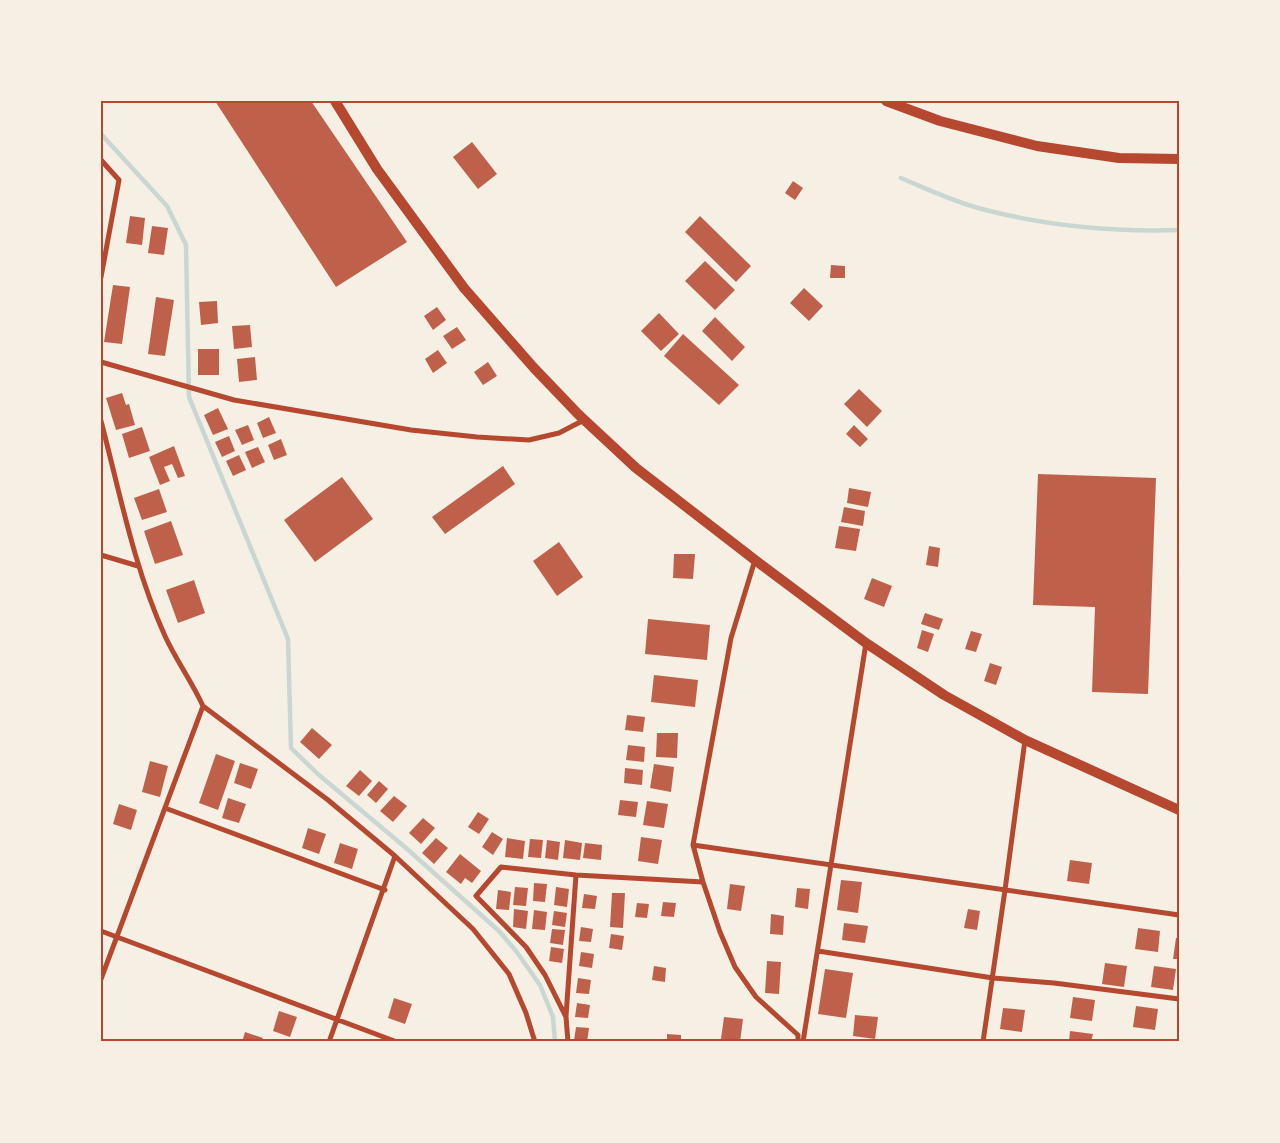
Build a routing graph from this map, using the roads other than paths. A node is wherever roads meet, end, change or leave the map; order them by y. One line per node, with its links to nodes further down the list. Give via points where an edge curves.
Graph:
1 (335, 101): 7 (main road, via 377,169 464,288)
2 (886, 101): 3 (main road, via 940,121 1037,146 1120,158)
3 (1179, 159)
4 (101, 160): 5 (street, via 119,180)
5 (101, 277)
6 (101, 362): 7 (street, via 234,400 410,430 529,440 559,433)
7 (584, 420): 10 (main road, via 636,468)
8 (101, 421): 11 (street)
9 (101, 555): 11 (street)
10 (754, 560): 12 (main road); 17 (street, via 731,638)
11 (138, 566): 13 (street, via 165,637)
12 (866, 643): 14 (main road, via 944,695); 19 (street)
13 (203, 706): 15 (street); 18 (street)
14 (1025, 740): 16 (main road); 23 (street)
15 (165, 808): 22 (street); 26 (street)
16 (1179, 810)
17 (693, 845): 19 (street); 21 (street)
18 (396, 856): 22 (street); 35 (street, via 473,929 509,974)
19 (831, 865): 23 (street); 27 (street)
20 (576, 875): 21 (street); 31 (street); 31 (street, via 501,867 476,896 526,947)
21 (702, 882): 37 (street, via 735,967 756,997 798,1035)
22 (385, 890): 32 (street)
23 (1006, 890): 24 (street); 29 (street)
24 (1179, 915)
25 (101, 931): 26 (street)
26 (117, 937): 28 (street); 32 (street)
27 (818, 951): 29 (street); 38 (street)
28 (101, 978)
29 (993, 978): 30 (street); 39 (street)
30 (1179, 1000)
31 (566, 1017): 36 (street)
32 (337, 1020): 33 (street); 34 (street)
33 (329, 1042)
34 (397, 1042)
35 (535, 1042)
36 (568, 1042)
37 (798, 1042)
38 (803, 1042)
39 (983, 1042)

